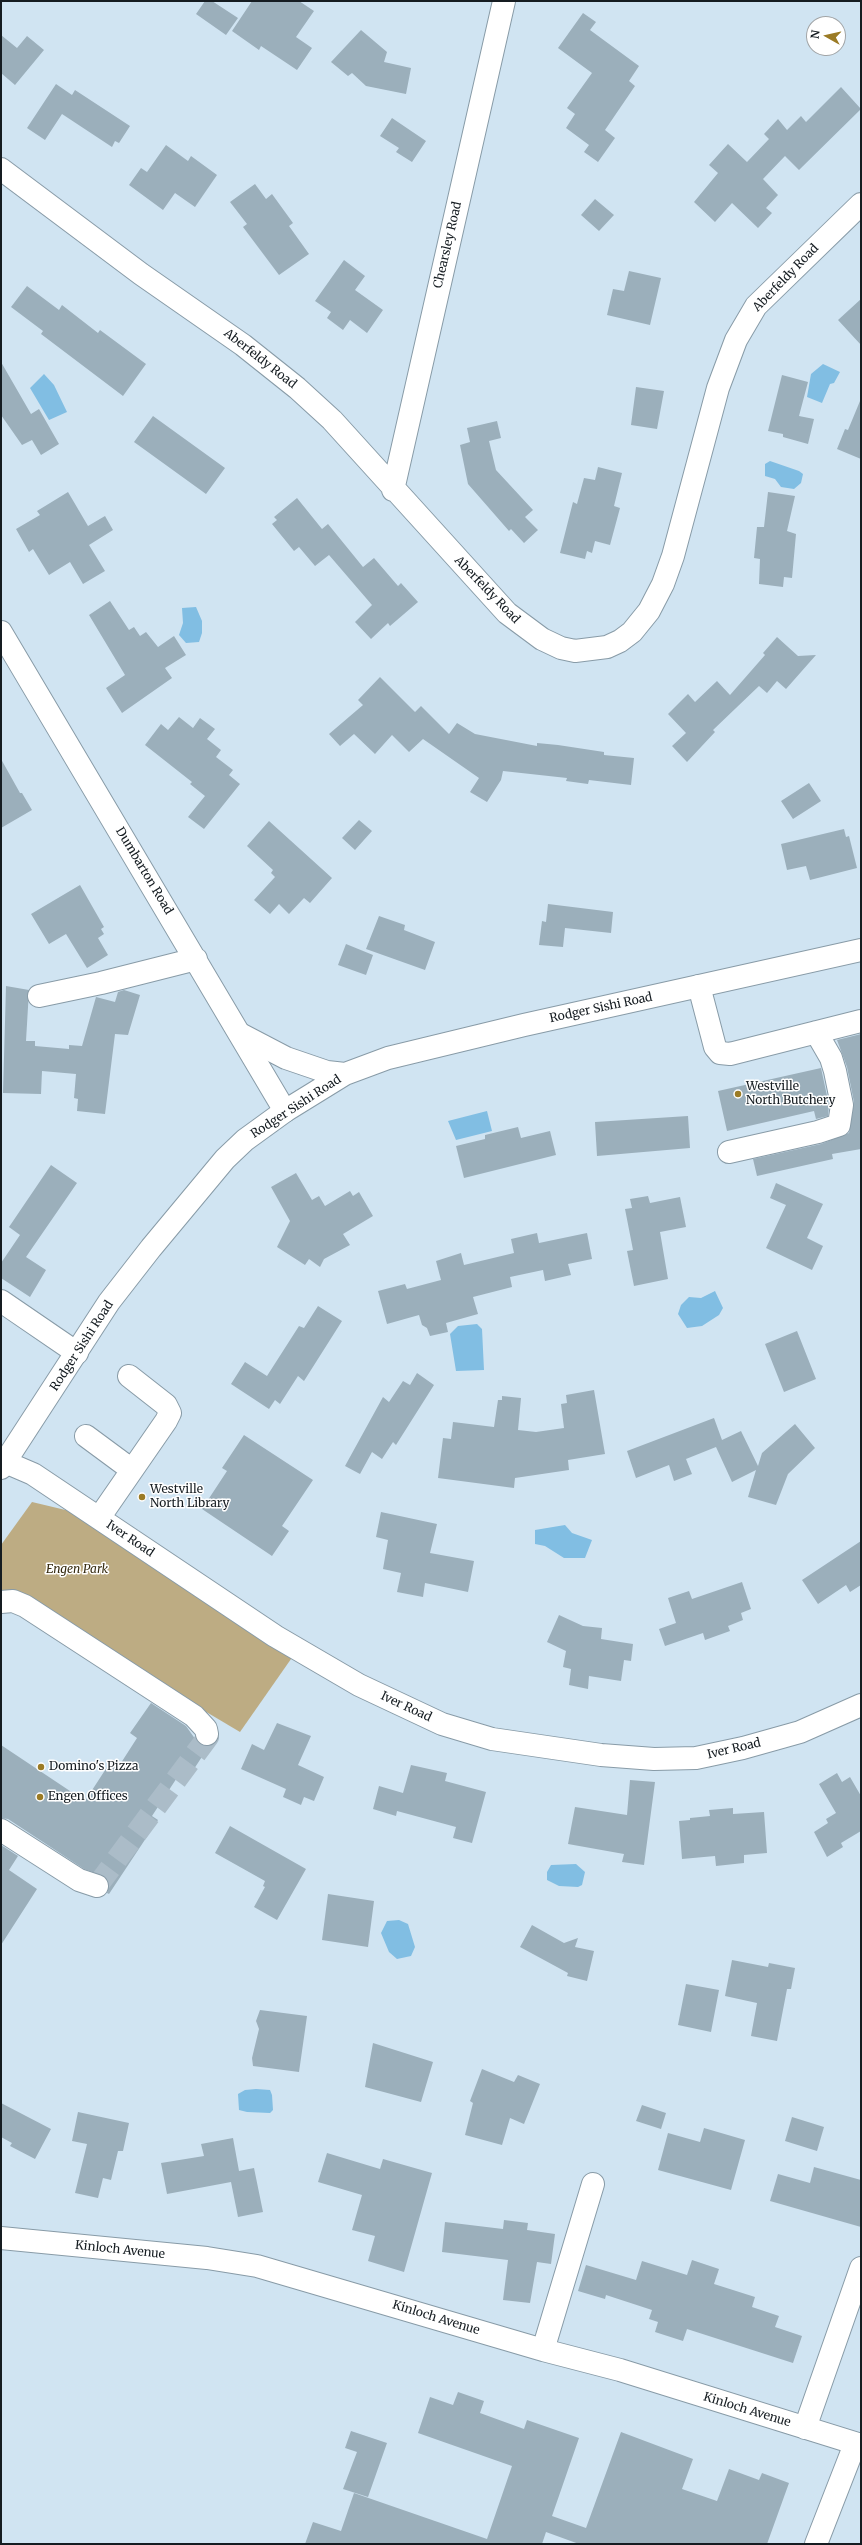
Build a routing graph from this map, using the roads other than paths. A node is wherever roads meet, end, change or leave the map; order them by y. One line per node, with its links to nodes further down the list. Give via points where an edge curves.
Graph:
1 (504, 1): 4 (street, Chearsley Road)
2 (1, 169): 4 (street, Aberfeldy Road, via 141,274 243,344 297,388 332,420)
3 (861, 204): 4 (street, Aberfeldy Road, via 756,306 736,340 718,388 673,556 663,584 650,611 632,632 620,641 607,647 575,651 560,648 525,628 507,613)
4 (393, 490)
5 (1, 632): 7 (street, Dumbarton Road)
6 (861, 950): 8 (street, Rodger Sishi Road)
7 (196, 959): 9 (street); 12 (street, Dumbarton Road)
8 (699, 986): 11 (street, via 715,1046 720,1054 730,1054); 13 (street, Rodger Sishi Road, via 388,1058)
9 (39, 996)
10 (861, 1021): 11 (street)
11 (816, 1032): 15 (street, via 835,1070 842,1105 839,1125)
12 (242, 1035): 13 (street, via 286,1058 328,1072); 14 (street, Dumbarton Road)
13 (345, 1074): 14 (street, Rodger Sishi Road)
14 (285, 1111): 17 (street, Rodger Sishi Road, via 245,1140 226,1159 109,1302)
15 (729, 1152)
16 (3, 1306): 17 (street)
17 (77, 1353): 20 (street, Rodger Sishi Road)
18 (129, 1376): 21 (street, via 166,1405 170,1413)
19 (86, 1436): 21 (street)
20 (2, 1464): 22 (street, Iver Road, via 33,1474)
21 (132, 1470): 22 (street)
22 (99, 1518): 24 (street, Iver Road, via 275,1636 359,1685 442,1724 492,1739 601,1755 654,1759 696,1758 800,1732)
23 (1, 1602): 25 (street, via 13,1601 39,1614 194,1716 206,1729)
24 (861, 1705)
25 (207, 1734)
26 (1, 1830): 27 (street, via 79,1880)
27 (97, 1886)
28 (593, 2184): 31 (street)
29 (1, 2238): 31 (street, Kinloch Avenue, via 207,2258 257,2266)
30 (861, 2268): 32 (street)
31 (543, 2350): 32 (street, Kinloch Avenue, via 620,2370)
32 (805, 2428): 33 (street, Kinloch Avenue)
33 (858, 2445): 34 (street)
34 (816, 2544)

